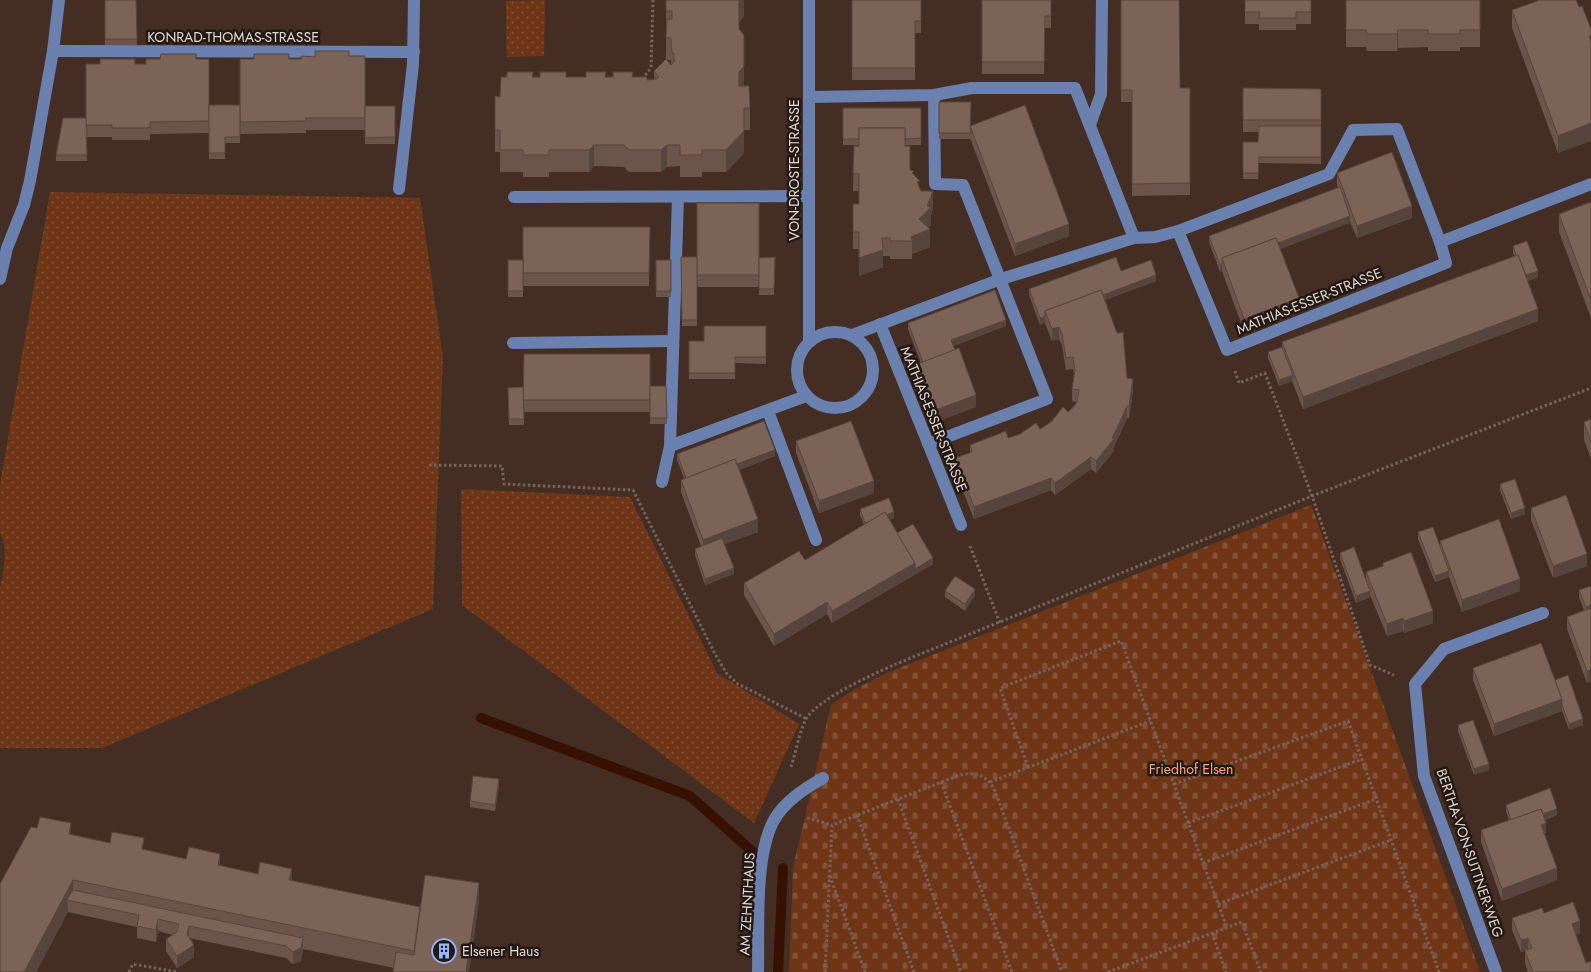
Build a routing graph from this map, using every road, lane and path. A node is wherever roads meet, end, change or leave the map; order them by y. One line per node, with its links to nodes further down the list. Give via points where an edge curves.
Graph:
1 (59, 0): 6 (street)
2 (414, 0): 7 (street)
3 (652, 0): 8 (path, via 651,68)
4 (810, 0): 10 (street, VON-DROSTE-STRASSE)
5 (1102, 0): 11 (street, via 1102,94)
6 (53, 51): 7 (street, KONRAD-THOMAS-STRASSE); 18 (street, via 28,188)
7 (414, 52): 13 (street)
8 (640, 82)
9 (934, 95): 10 (street); 11 (street, via 972,88 1075,88); 22 (street, via 935,184 963,186)
10 (809, 97): 14 (street, VON-DROSTE-STRASSE)
11 (1090, 125): 19 (street)
12 (1591, 184): 20 (street)
13 (399, 189)
14 (808, 196): 16 (street); 26 (street, VON-DROSTE-STRASSE)
15 (514, 197): 16 (street)
16 (678, 197): 25 (street)
17 (1178, 231): 19 (street, MATHIAS-ESSER-STRASSE); 20 (street, MATHIAS-ESSER-STRASSE, via 1329,174 1354,130 1397,129); 28 (street, MATHIAS-ESSER-STRASSE)
18 (6, 237): 21 (street, via 7,248)
19 (1134, 238): 22 (street, MATHIAS-ESSER-STRASSE)
20 (1440, 242): 28 (street, MATHIAS-ESSER-STRASSE, via 1446,262)
21 (0, 278)
22 (1001, 279): 23 (street, MATHIAS-ESSER-STRASSE); 32 (street, via 1047,399)
23 (880, 324): 24 (street, MATHIAS-ESSER-STRASSE); 32 (street, MATHIAS-ESSER-STRASSE)
24 (852, 335): 26 (street, MATHIAS-ESSER-STRASSE, via 838,331 822,333); 30 (street, via 864,344 874,372 870,387 861,399 847,407 832,409 818,405)
25 (673, 341): 27 (street); 33 (street)
26 (809, 341): 30 (street, via 800,353 796,367 798,383)
27 (513, 343)
28 (1227, 350): 36 (path, via 1239,383 1265,373)
29 (1591, 388): 36 (path)
30 (806, 396): 31 (street)
31 (768, 411): 33 (street); 38 (street)
32 (928, 444): 37 (street, MATHIAS-ESSER-STRASSE)
33 (670, 446): 35 (street)
34 (430, 465): 42 (path, via 502,466 504,484 633,490 727,674 738,684)
35 (662, 482)
36 (1312, 496): 40 (path); 41 (path, via 1370,665)
37 (961, 525): 40 (path)
38 (816, 540)
39 (1543, 613): 41 (street, via 1444,650)
40 (1000, 623): 42 (path, via 868,677 826,701)
41 (1415, 684): 74 (street, BERTHA-VON-SUTTNER-WEG, via 1424,776)
42 (807, 719): 52 (path)
43 (1150, 721): 45 (path); 45 (path, via 1121,641 1000,688); 49 (path)
44 (1362, 759): 49 (path, via 1348,721); 51 (path); 54 (path)
45 (1028, 767): 48 (path)
46 (823, 778): 52 (street, AM ZEHNTHAUS, via 793,797)
47 (941, 782): 48 (path, via 970,773); 50 (path); 68 (path)
48 (990, 782): 69 (path)
49 (1174, 784): 54 (path)
50 (898, 799): 53 (path); 67 (path)
51 (1376, 799): 55 (path); 56 (path)
52 (780, 811): 63 (street, AM ZEHNTHAUS, via 767,837 761,868)
53 (857, 815): 57 (path, via 832,825); 66 (path)
54 (1188, 823): 56 (path)
55 (1391, 840): 58 (path); 73 (path)
56 (1203, 863): 58 (path)
57 (830, 875): 64 (path); 65 (path)
58 (1218, 904): 59 (path)
59 (1227, 928): 60 (path); 72 (path, via 1242,922)
60 (1212, 933): 70 (path); 71 (path)
61 (128, 972): 62 (path, via 133,964)
62 (176, 972)
63 (758, 972)
64 (826, 972)
65 (865, 972)
66 (914, 972)
67 (962, 972)
68 (1012, 972)
69 (1062, 972)
70 (1108, 972)
71 (1226, 972)
72 (1261, 972)
73 (1439, 972)
74 (1496, 972)

